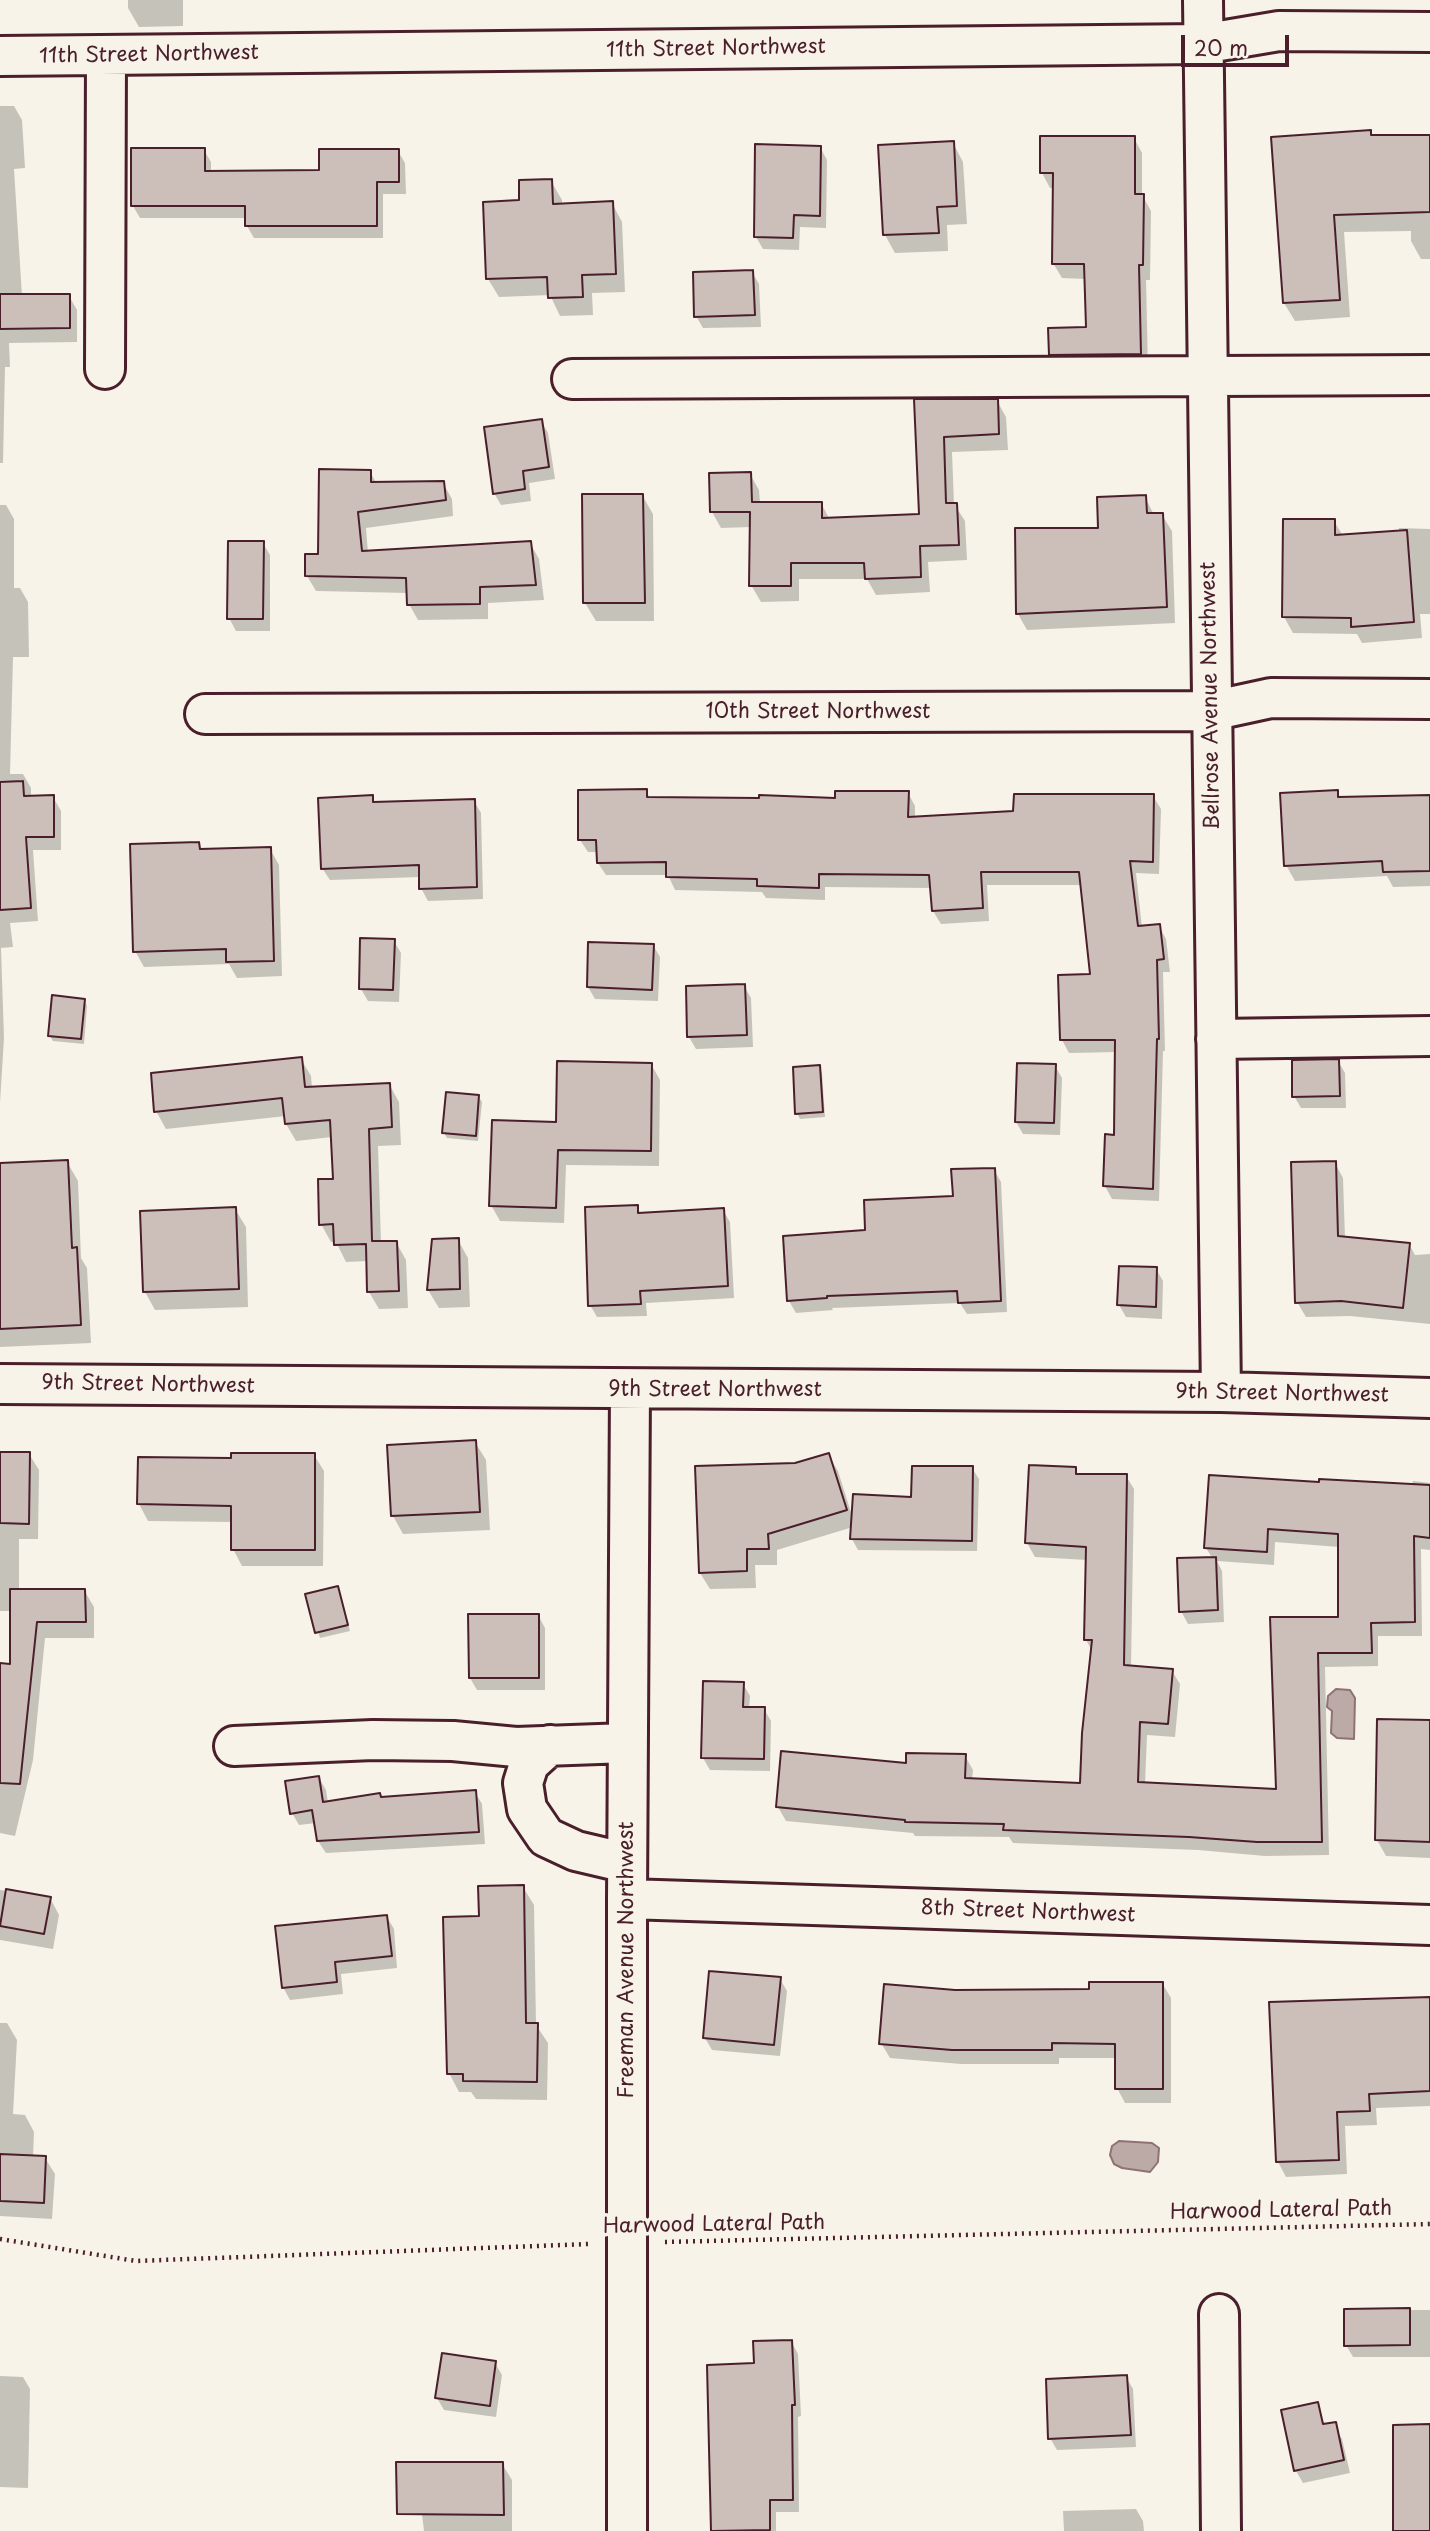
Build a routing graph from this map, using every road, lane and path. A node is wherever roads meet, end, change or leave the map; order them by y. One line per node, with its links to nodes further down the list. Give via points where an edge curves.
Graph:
1 (1203, 0): 3 (street, Bellrose Avenue Northwest)
2 (1430, 32): 3 (street, 11th Street Northwest, via 1279,31)
3 (1202, 44): 4 (street, 11th Street Northwest); 7 (street, Bellrose Avenue Northwest)
4 (106, 55): 5 (street, 11th Street Northwest); 6 (street)
5 (0, 56)
6 (105, 369)
7 (1207, 375): 8 (street); 9 (street); 11 (street, Bellrose Avenue Northwest)
8 (1430, 375)
9 (572, 379)
10 (1430, 699): 11 (street, 10th Street Northwest, via 1271,698)
11 (1211, 711): 12 (street, 10th Street Northwest); 14 (street, Bellrose Avenue Northwest)
12 (205, 715)
13 (1430, 1036): 14 (street)
14 (1216, 1039): 17 (street, Bellrose Avenue Northwest)
15 (0, 1384): 16 (street, 9th Street Northwest)
16 (630, 1389): 17 (street, 9th Street Northwest); 19 (street, Freeman Avenue Northwest)
17 (1221, 1392): 18 (street, 9th Street Northwest)
18 (1430, 1398)
19 (627, 1743): 20 (street); 22 (street, Freeman Avenue Northwest)
20 (551, 1745): 21 (street, via 373,1740); 22 (street, 8th Street Northwest, via 529,1764 523,1783 527,1809 546,1837)
21 (234, 1746)
22 (627, 1881): 23 (street, 8th Street Northwest); 26 (street, Freeman Avenue Northwest)
23 (1430, 1925)
24 (1430, 2224): 26 (path, Harwood Lateral Path)
25 (0, 2239): 26 (path, Harwood Lateral Path, via 136,2261)
26 (627, 2243): 28 (street, Freeman Avenue Northwest)
27 (1219, 2314): 29 (street)
28 (627, 2531)
29 (1222, 2531)

